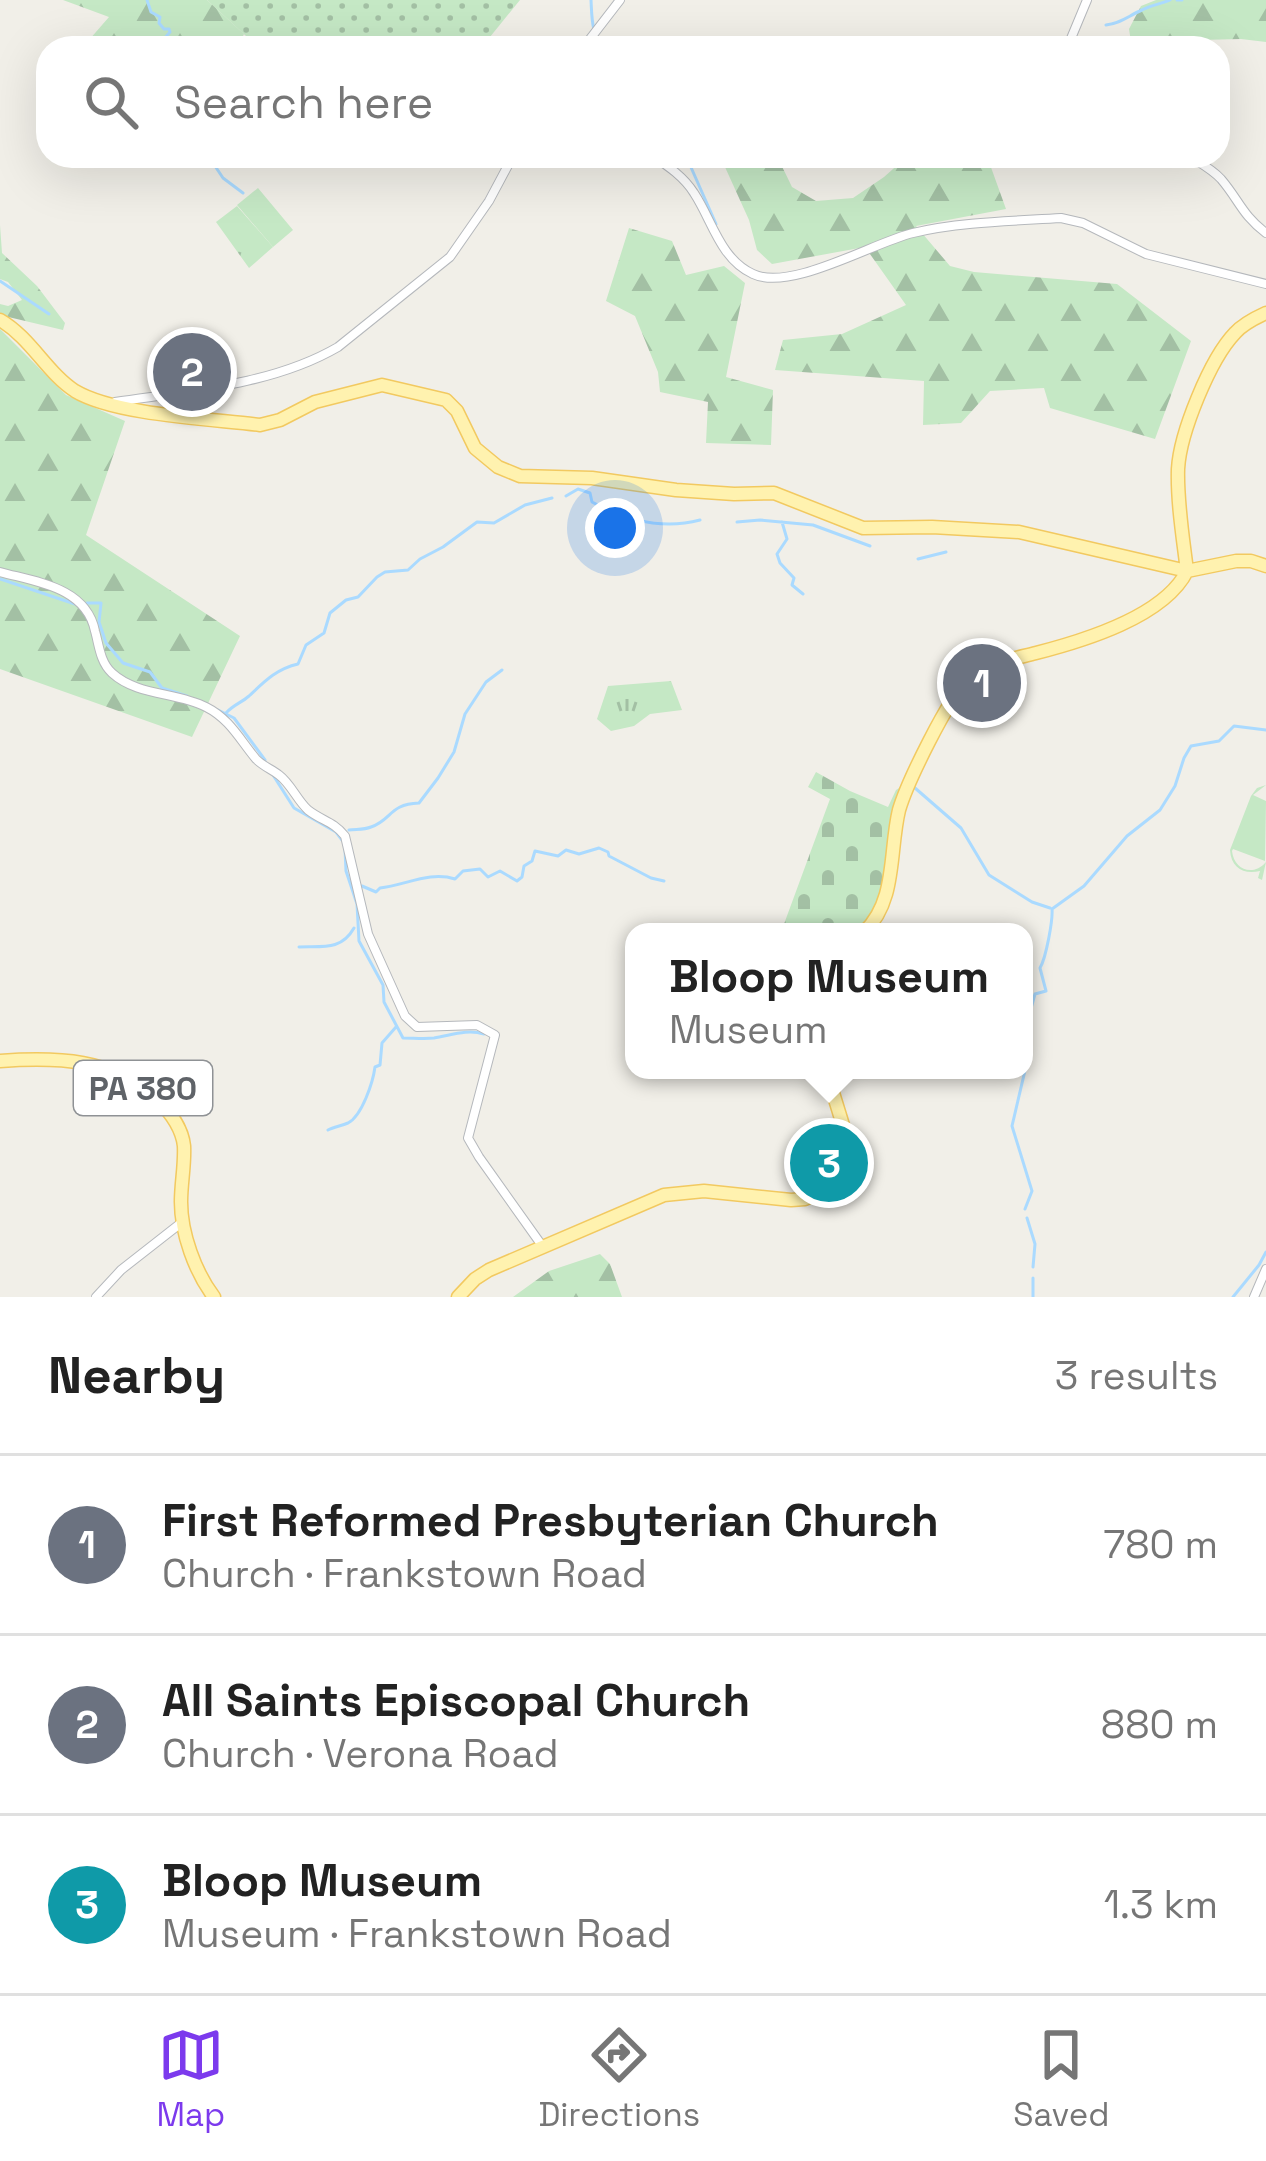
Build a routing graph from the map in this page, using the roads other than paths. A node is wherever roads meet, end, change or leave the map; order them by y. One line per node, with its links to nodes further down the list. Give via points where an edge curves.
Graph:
1 (620, 0): 3 (street)
2 (1087, 0): 4 (street)
3 (592, 36)
4 (1071, 36)
5 (507, 168): 12 (street, via 449,257 325,354 257,377)
6 (668, 168): 9 (street, via 686,182 718,242 766,278 851,258 914,232 1065,218 1146,254)
7 (1207, 168): 8 (street)
8 (1266, 233)
9 (1266, 284)
10 (1266, 313): 14 (main road, via 1232,336 1183,438 1178,472)
11 (0, 320): 12 (main road, via 70,387)
12 (107, 404): 14 (main road, via 260,425 382,385 446,400 476,448 520,476 774,493 863,528 1019,532)
13 (1265, 564): 14 (main road)
14 (1187, 571): 16 (main road, via 1152,608 989,667 962,686 905,791 885,900)
15 (0, 572): 20 (street, via 80,600 110,672 208,707 345,836 368,934 405,1016 417,1027 477,1025 495,1035 468,1138)
16 (872, 923)
17 (0, 1061): 19 (main road, PA 380, via 91,1063 155,1097 182,1136)
18 (828, 1079): 20 (main road, via 847,1148 839,1175 821,1192 791,1200 671,1194)
19 (182, 1222): 22 (street); 23 (main road, PA 380)
20 (543, 1246): 24 (main road, via 481,1274)
21 (1266, 1269): 25 (street)
22 (96, 1297)
23 (214, 1297)
24 (458, 1297)
25 (1254, 1297)

